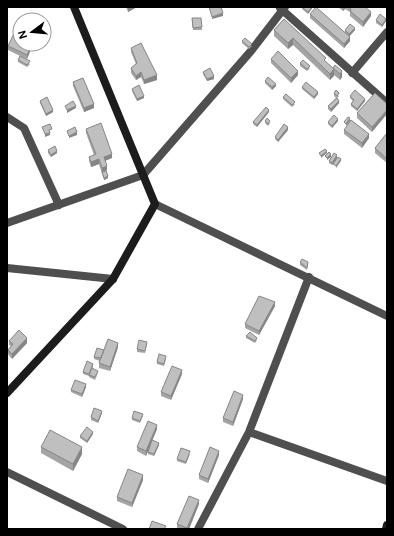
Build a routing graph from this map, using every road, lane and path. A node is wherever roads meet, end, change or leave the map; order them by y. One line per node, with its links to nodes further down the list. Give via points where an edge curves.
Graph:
1 (74, 7): 7 (street)
2 (282, 8): 4 (street); 7 (street, via 251,51)
3 (387, 32): 4 (street)
4 (352, 72): 5 (street)
5 (387, 103)
6 (7, 118): 9 (street, via 24,128)
7 (143, 175): 8 (street); 9 (street)
8 (155, 204): 12 (street); 13 (street)
9 (59, 205): 10 (street)
10 (7, 223)
11 (7, 268): 13 (street)
12 (309, 277): 14 (street); 16 (street)
13 (113, 279): 15 (street)
14 (387, 316)
15 (7, 393)
16 (249, 432): 18 (street); 21 (street)
17 (7, 472): 20 (street)
18 (387, 481)
19 (387, 525): 22 (street)
20 (123, 529)
21 (198, 529)
22 (386, 529)

